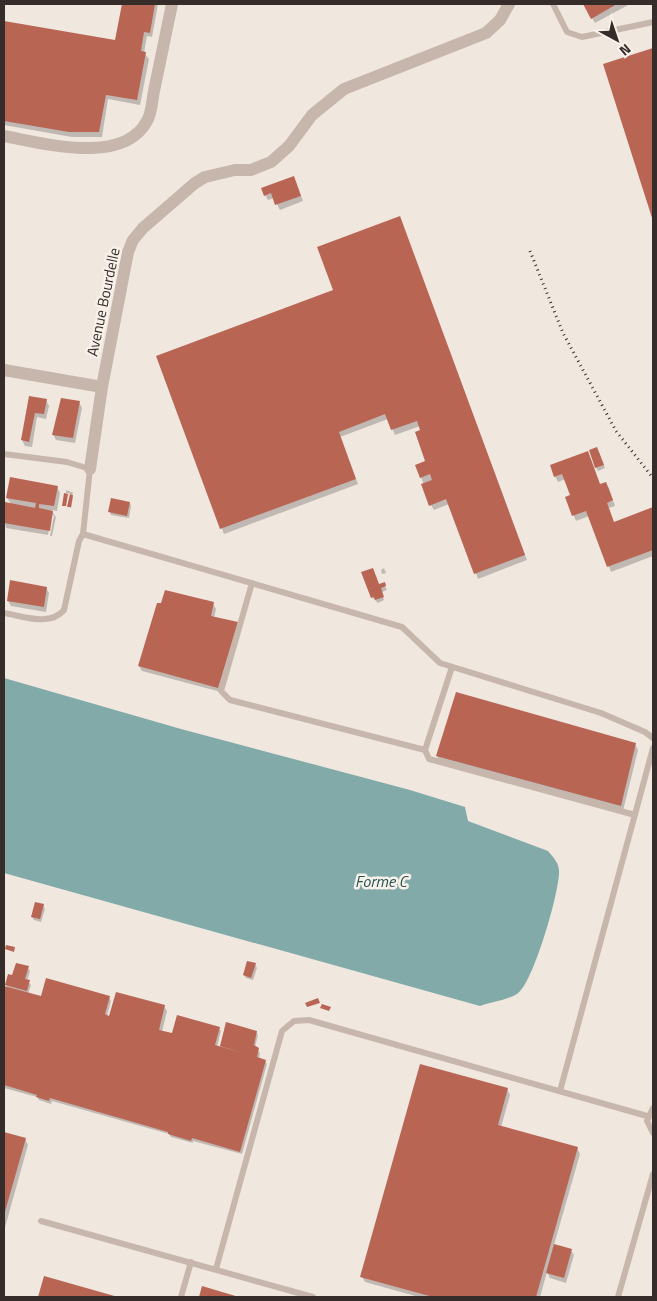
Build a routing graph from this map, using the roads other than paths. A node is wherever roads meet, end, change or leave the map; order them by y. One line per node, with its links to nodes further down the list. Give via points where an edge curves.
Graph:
1 (172, 4): 5 (street, via 148,120 129,140 93,149)
2 (509, 4): 7 (street, Avenue Bourdelle, via 500,20 486,33 344,89 312,115 289,146 271,162 251,170 204,177 143,228 132,240 128,252)
3 (553, 4): 4 (lane, via 567,32 582,37)
4 (653, 22)
5 (4, 136)
6 (4, 370): 7 (street)
7 (102, 388): 9 (street, Avenue Bourdelle)
8 (4, 454): 9 (lane, via 68,462)
9 (90, 469): 10 (lane)
10 (83, 534): 11 (lane); 12 (lane, via 60,615 52,620)
11 (252, 583): 13 (lane, via 402,627 440,663); 16 (lane, via 221,690 230,700)
12 (4, 613)
13 (452, 667): 14 (lane, via 601,713); 16 (lane)
14 (653, 738)
15 (653, 748): 17 (lane)
16 (425, 750): 17 (lane, via 429,759)
17 (635, 816): 18 (lane)
18 (560, 1091): 20 (lane); 25 (lane, via 309,1020 294,1021 282,1031)
19 (653, 1108): 20 (lane)
20 (647, 1116): 21 (lane)
21 (653, 1133)
22 (653, 1174): 28 (lane)
23 (41, 1222): 24 (lane)
24 (191, 1262): 25 (lane); 26 (lane)
25 (216, 1269): 27 (lane)
26 (181, 1297)
27 (313, 1297)
28 (618, 1297)

